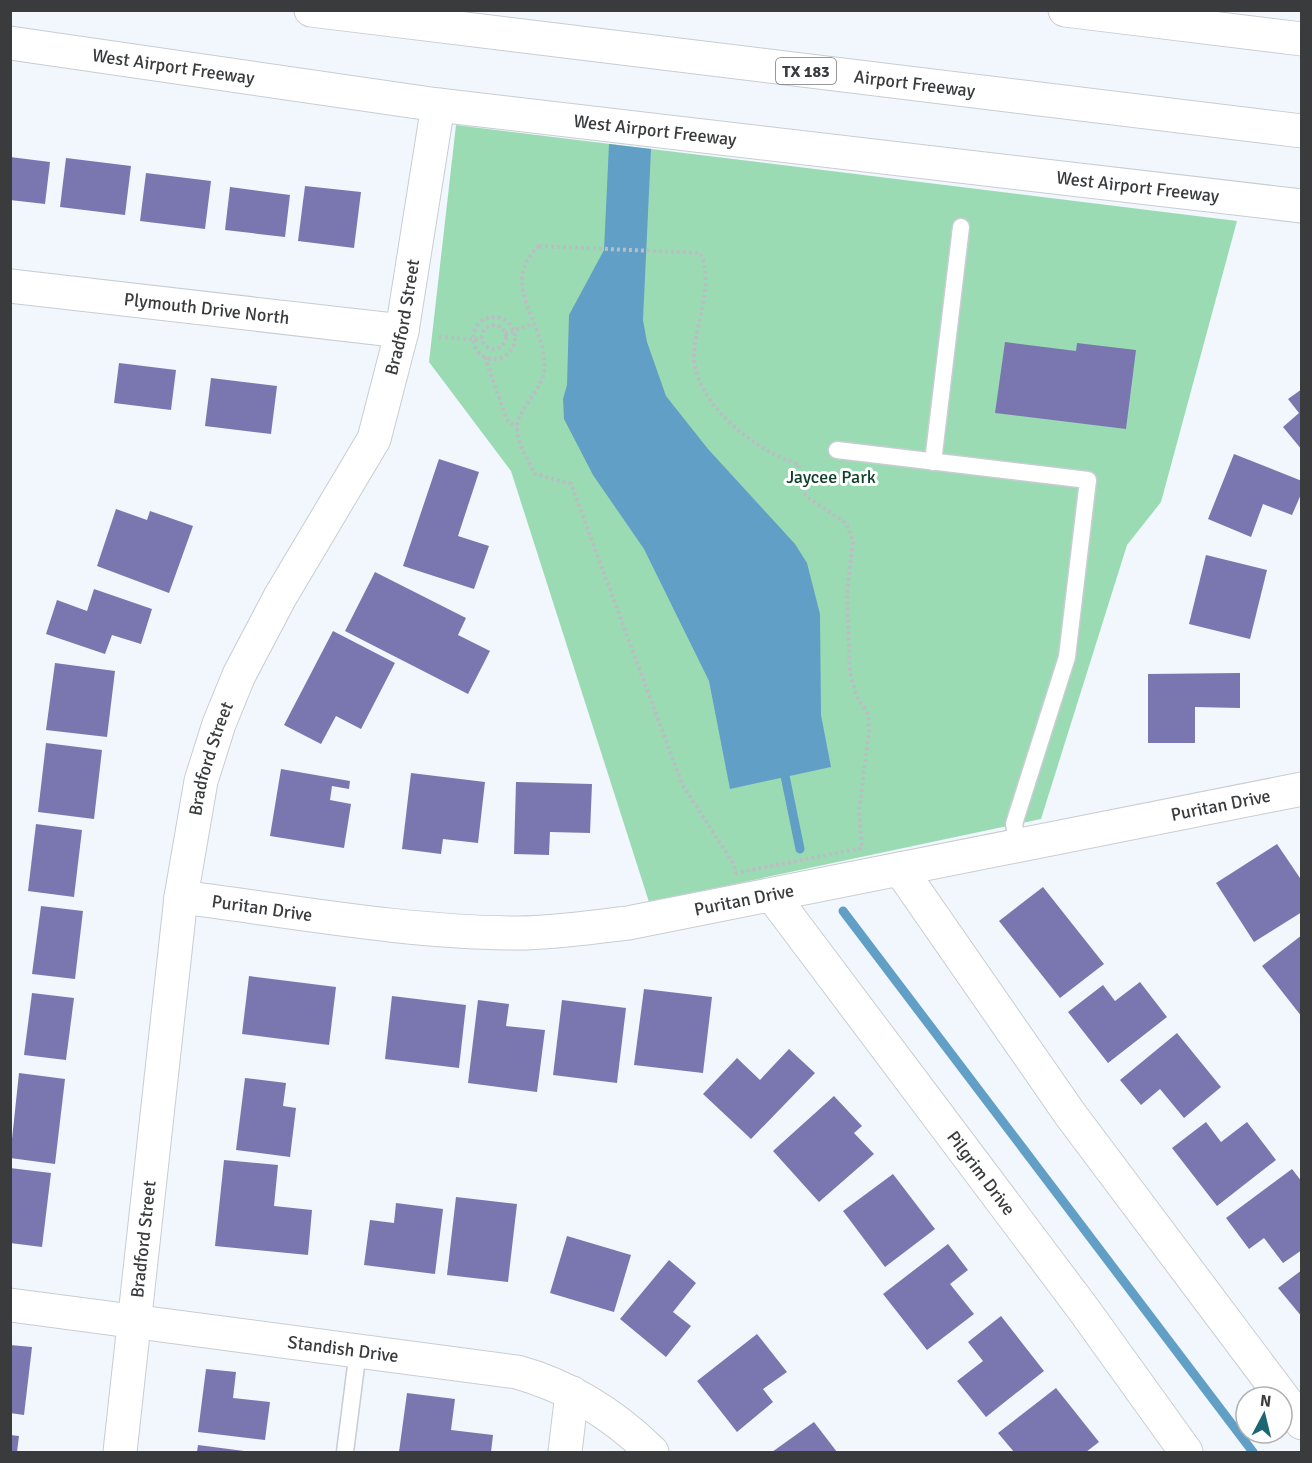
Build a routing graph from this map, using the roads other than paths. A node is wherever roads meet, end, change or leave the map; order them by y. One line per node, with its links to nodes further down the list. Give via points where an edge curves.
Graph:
1 (311, 10): 6 (main road, Airport Freeway / TX 183)
2 (1065, 10): 3 (main road)
3 (1302, 39)
4 (10, 43): 5 (main road, West Airport Freeway)
5 (438, 105): 7 (main road, West Airport Freeway); 10 (main road, Bradford Street)
6 (1302, 131)
7 (1302, 207)
8 (961, 227): 12 (lane)
9 (10, 286): 10 (main road, Plymouth Drive North)
10 (402, 331): 17 (main road, Bradford Street, via 374,439 280,597 239,675 219,724 201,781)
11 (837, 450): 12 (lane)
12 (933, 462): 14 (lane, via 1088,480 1067,657 1014,824)
13 (1302, 789): 14 (main road, Puritan Drive)
14 (1018, 846): 15 (main road, Puritan Drive)
15 (900, 869): 16 (main road, Puritan Drive); 22 (main road, via 1071,1114)
16 (772, 895): 17 (main road, Puritan Drive, via 628,923 519,933 381,922); 27 (main road, Pilgrim Drive)
17 (181, 897): 19 (main road, Bradford Street)
18 (10, 1305): 19 (main road, Standish Drive)
19 (136, 1320): 20 (main road, Standish Drive); 23 (main road, Bradford Street)
20 (358, 1350): 21 (main road, Standish Drive, via 517,1372); 24 (lane)
21 (572, 1393): 25 (main road); 26 (main road, Standish Drive, via 599,1408)
22 (1302, 1423)
23 (120, 1452)
24 (345, 1452)
25 (565, 1452)
26 (652, 1452)
27 (1186, 1452)

